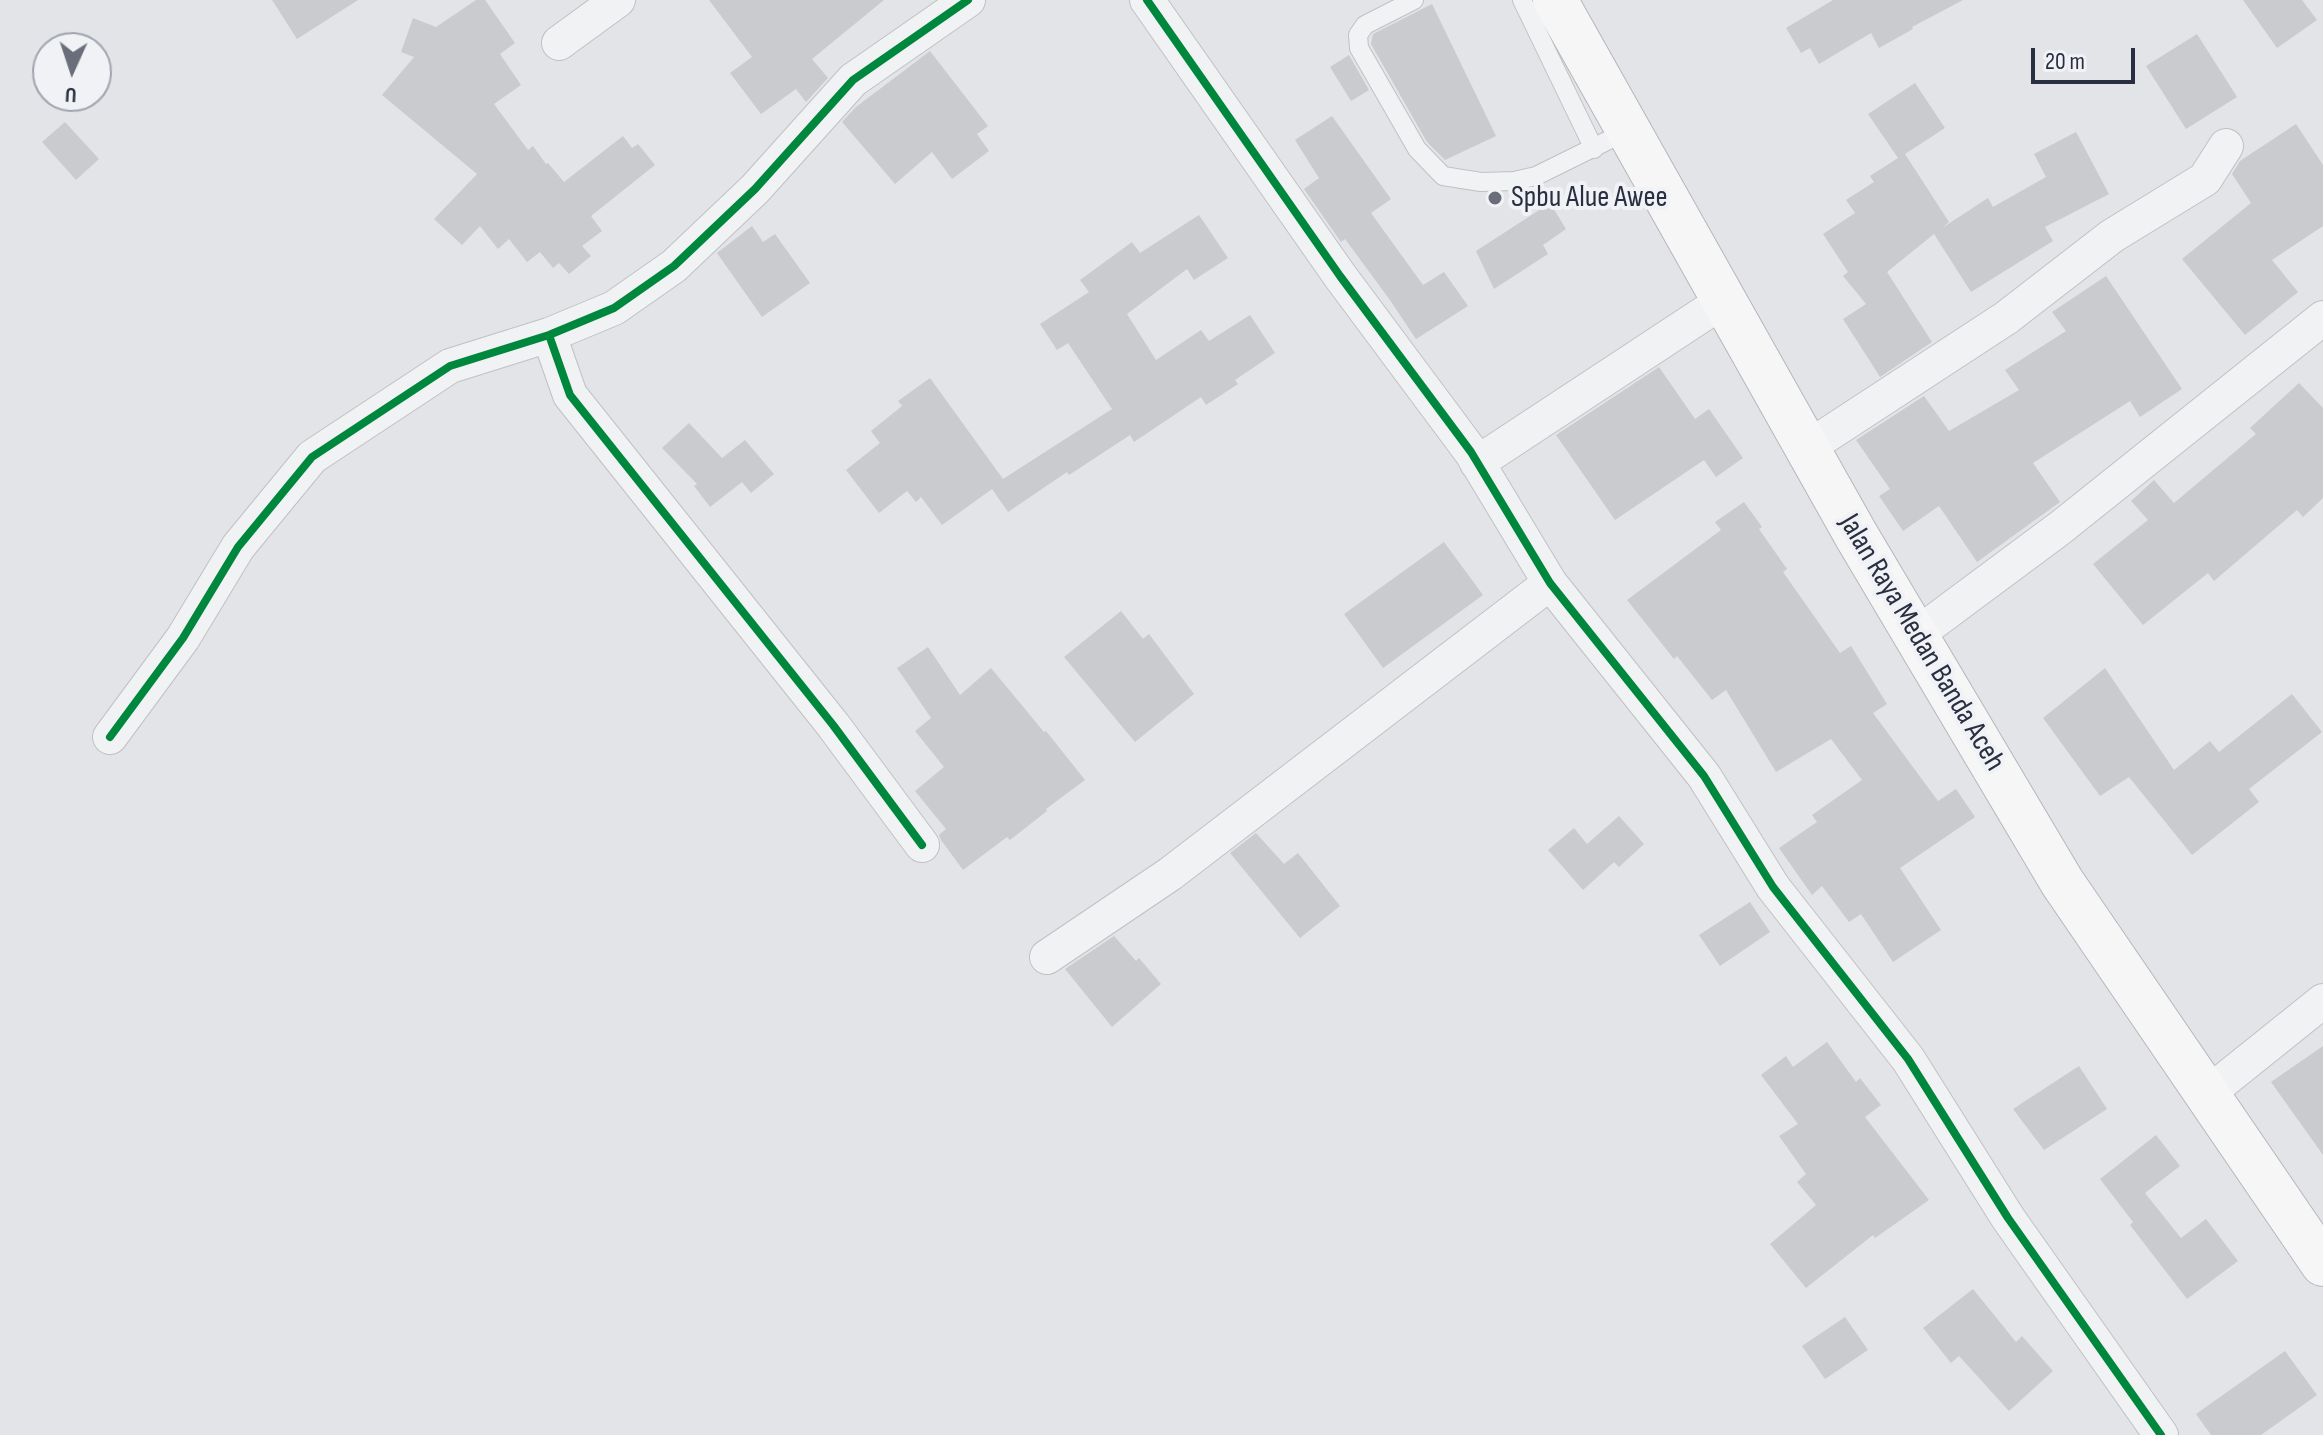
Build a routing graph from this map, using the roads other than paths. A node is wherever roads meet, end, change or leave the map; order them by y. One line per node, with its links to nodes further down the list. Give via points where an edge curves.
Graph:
1 (618, 0): 7 (street)
2 (968, 0): 12 (street, via 853,80 755,189 674,266 614,308)
3 (1147, 0): 14 (street)
4 (1414, 0): 8 (lane, via 1365,25 1358,35 1359,48 1417,149 1443,176 1514,181 1536,176)
5 (1522, 0): 8 (lane)
6 (1555, 0): 8 (highway, Jalan Raya Medan Banda Aceh)
7 (559, 43)
8 (1610, 140): 10 (highway, Jalan Raya Medan Banda Aceh)
9 (2226, 146): 13 (street, via 2205,179 2112,236 2006,318)
10 (1723, 301): 13 (highway, Jalan Raya Medan Banda Aceh); 14 (street)
11 (2323, 318): 16 (street, via 2060,528)
12 (549, 335): 17 (street, via 450,366 312,457 238,547 183,638); 18 (street, via 570,395)
13 (1807, 448): 16 (highway, Jalan Raya Medan Banda Aceh)
14 (1477, 463): 15 (street)
15 (1550, 583): 19 (street, via 1170,874); 23 (street, via 1704,776 1773,887 1908,1059 2008,1218)
16 (1916, 635): 21 (highway, Jalan Raya Medan Banda Aceh, via 2062,882)
17 (110, 737)
18 (922, 845)
19 (1047, 957)
20 (2323, 1001): 21 (street)
21 (2207, 1094): 22 (highway, Jalan Raya Medan Banda Aceh)
22 (2323, 1264)
23 (2161, 1435)

